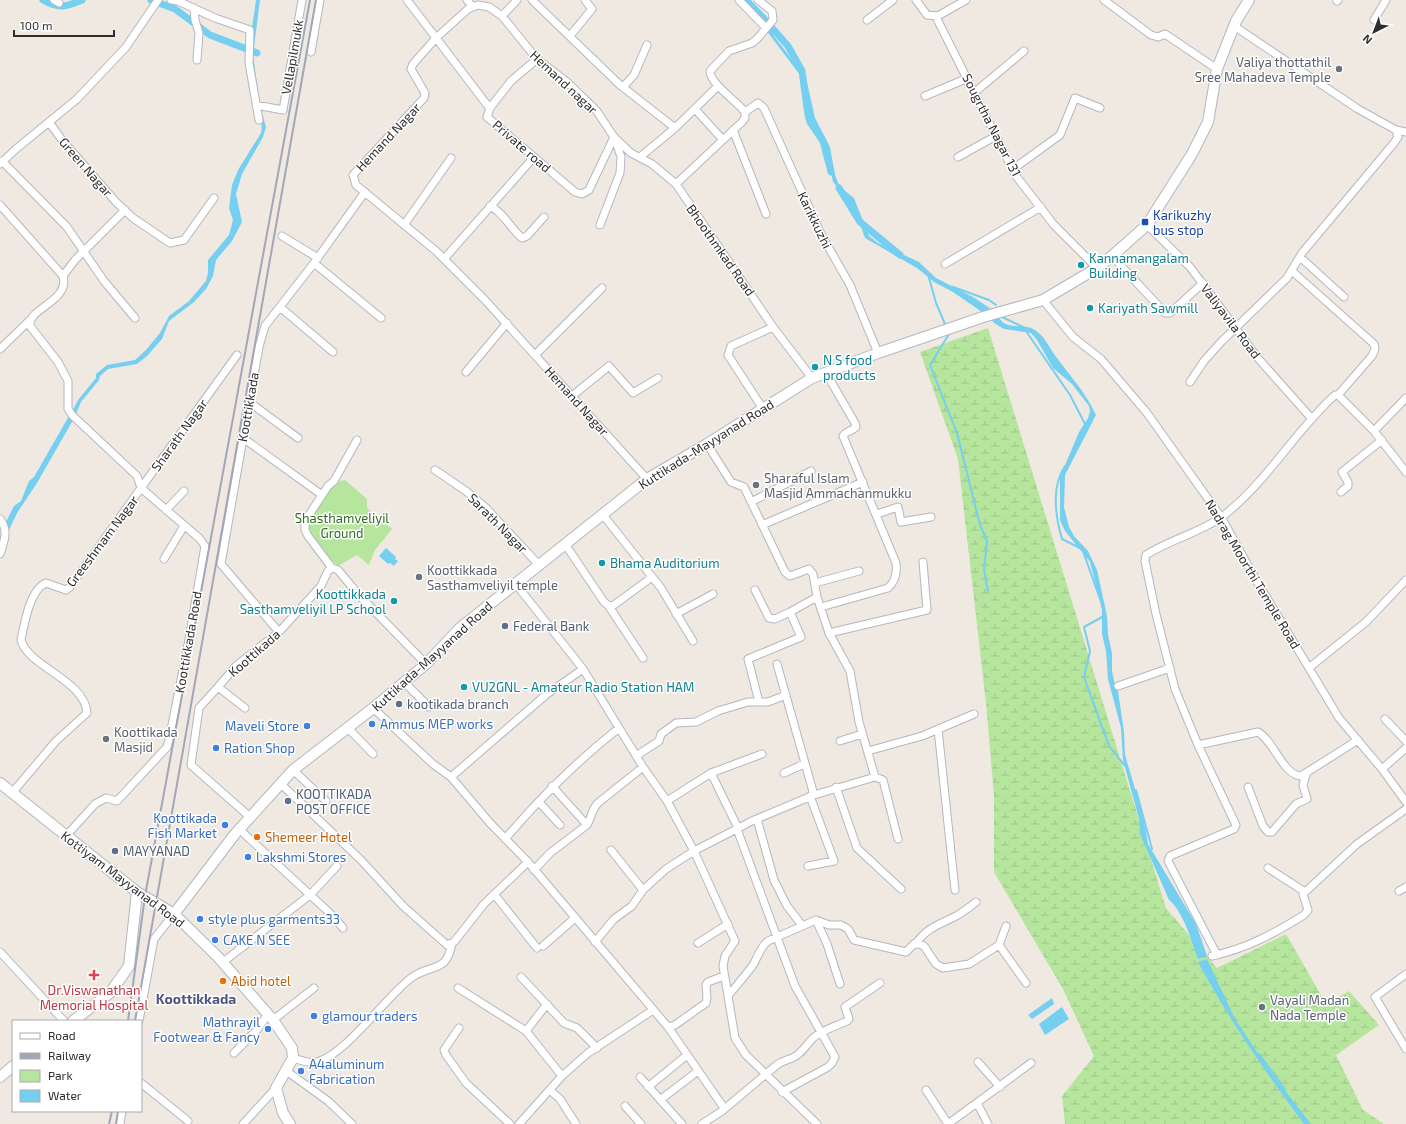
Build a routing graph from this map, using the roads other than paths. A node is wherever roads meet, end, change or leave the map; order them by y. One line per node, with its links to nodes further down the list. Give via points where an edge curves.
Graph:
1 (158, 0): 45 (street, via 126,47 78,99)
2 (171, 0): 19 (street)
3 (302, 0): 39 (street, Vellapilmukk, via 283,110)
4 (320, 0): 30 (street)
5 (407, 0): 27 (street, Private road)
6 (467, 0): 18 (street)
7 (518, 0): 20 (street)
8 (532, 0): 26 (street)
9 (585, 0): 26 (street, via 592,8)
10 (739, 0): 25 (street)
11 (758, 0): 25 (street, via 772,11 773,20)
12 (894, 0): 22 (street)
13 (916, 0): 21 (street, via 927,15 938,16)
14 (966, 0): 21 (street)
15 (1104, 0): 33 (street, via 1151,35 1158,37 1165,34)
16 (1249, 0): 24 (main road, Kuttikada-Mayyanad Road)
17 (1386, 0): 23 (street)
18 (473, 7): 20 (street, Hemand nagar, via 488,7); 27 (street)
19 (194, 8): 31 (street, via 199,33); 39 (street, via 250,30 249,63)
20 (502, 16): 32 (street, Hemand nagar)
21 (936, 17): 34 (street, Sougrtha Nagar 131)
22 (866, 20)
23 (1374, 20)
24 (1234, 26): 33 (main road, Kuttikada-Mayyanad Road); 48 (street, via 1358,109)
25 (766, 28): 35 (street, via 752,42 730,51 712,68 710,75)
26 (570, 36): 36 (street)
27 (436, 38): 40 (street, Private road); 60 (street, Hemand Nagar, via 413,64 412,69 425,93 424,98 353,175 356,185)
28 (647, 45): 36 (street, via 634,75)
29 (1024, 51): 37 (street)
30 (311, 52)
31 (197, 60)
32 (537, 60): 40 (street, Private road, via 511,81); 51 (street, Hemand nagar, via 586,100)
33 (1217, 69): 70 (main road, Kuttikada-Mayyanad Road, via 1208,122 1192,154)
34 (968, 78): 37 (street, Sougrtha Nagar 131); 38 (street)
35 (718, 86): 42 (street); 43 (street)
36 (623, 87): 46 (street)
37 (975, 92): 50 (street, Sougrtha Nagar 131)
38 (925, 96)
39 (256, 105): 44 (street)
40 (490, 108): 53 (street, Private road, via 487,117)
41 (1100, 108): 58 (street, via 1075,98 1060,135)
42 (695, 109): 46 (street); 52 (street)
43 (745, 112): 47 (street, via 745,118); 94 (street, Karikkuzhi, via 758,103 764,108 821,234 850,285)
44 (259, 120)
45 (49, 122): 57 (street); 65 (street, Green Nagar)
46 (675, 128): 56 (street)
47 (733, 130): 52 (street); 66 (street)
48 (1396, 130): 49 (street); 74 (street, via 1398,137 1394,143)
49 (1406, 132)
50 (996, 136): 54 (street); 58 (street, Sougrtha Nagar 131)
51 (614, 137): 53 (street, Private road, via 592,186 582,194 575,192); 56 (street, Bhoothmkad Road); 69 (street, via 621,157 620,174)
52 (723, 140): 59 (street)
53 (534, 156): 63 (street)
54 (958, 157)
55 (451, 158): 68 (street)
56 (640, 158): 59 (street, Bhoothmkad Road, via 652,164)
57 (1, 163): 72 (street, via 67,227)
58 (1013, 169): 64 (street, Sougrtha Nagar 131)
59 (676, 184): 90 (street, Bhoothmkad Road)
60 (365, 192): 68 (street, Hemand Nagar); 76 (street, Koottikkada)
61 (214, 198): 65 (street, Green Nagar, via 184,240 175,243 170,243)
62 (0, 205): 80 (street)
63 (490, 206): 67 (street, via 501,214 522,238 527,236); 75 (street)
64 (1041, 207): 77 (street); 78 (street, Sougrtha Nagar 131, via 1054,225)
65 (125, 210): 72 (street)
66 (766, 214)
67 (544, 217)
68 (404, 225): 75 (street, Hemand Nagar)
69 (600, 225)
70 (1146, 225): 73 (main road, Kuttikada-Mayyanad Road); 81 (street, Valiyavila Road)
71 (282, 236): 76 (street)
72 (84, 252): 80 (street); 86 (street)
73 (1112, 256): 78 (main road, Kuttikada-Mayyanad Road); 81 (street, via 1165,313 1170,313)
74 (1300, 257): 79 (street); 83 (street)
75 (444, 259): 89 (street, Hemand Nagar)
76 (316, 260): 85 (street, Koottikkada); 87 (street)
77 (945, 264)
78 (1097, 268): 84 (main road, Kuttikada-Mayyanad Road)
79 (1292, 271): 91 (street, via 1279,287); 102 (street, via 1374,344 1372,356)
80 (63, 276): 88 (street, via 65,282 62,290)
81 (1203, 283): 91 (street, Valiyavila Road)
82 (602, 288): 95 (street)
83 (1344, 297)
84 (1043, 300): 94 (main road, Kuttikada-Mayyanad Road); 128 (street, Nadrag Moorthi Temple Road, via 1073,337 1101,359 1147,413)
85 (280, 307): 93 (street); 105 (street, Koottikkada, via 264,329)
86 (135, 318)
87 (381, 318)
88 (30, 320): 92 (street); 119 (street, Greeshmam Nagar, via 30,326 58,362 68,381 68,409 137,476)
89 (507, 323): 95 (street, Hemand Nagar); 97 (street)
90 (773, 327): 100 (street, Bhoothmkad Road); 106 (street, via 731,346 728,352)
91 (1235, 327): 101 (street); 107 (street, Valiyavila Road, via 1274,378)
92 (0, 349)
93 (333, 352)
94 (878, 352): 98 (main road, Kuttikada-Mayyanad Road)
95 (536, 354): 103 (street, Hemand Nagar)
96 (237, 355): 119 (street, Sharath Nagar)
97 (466, 372)
98 (826, 373): 100 (main road, Kuttikada-Mayyanad Road); 118 (street, via 855,423 856,427 843,436)
99 (658, 378): 103 (street, via 633,393 609,366)
100 (812, 378): 106 (main road, Kuttikada-Mayyanad Road)
101 (1190, 382)
102 (1338, 395): 107 (street, via 1335,395); 108 (street)
103 (572, 396): 117 (street, Hemand Nagar)
104 (1406, 398): 108 (street)
105 (249, 402): 109 (street, Koottikkada); 110 (street)
106 (764, 409): 113 (main road, Kuttikada-Mayyanad Road)
107 (1312, 419): 128 (street, via 1257,486)
108 (1374, 431): 112 (street)
109 (243, 438): 122 (street); 150 (street, Koottikkada, via 221,564)
110 (298, 438)
111 (357, 440): 122 (street, via 334,481)
112 (1382, 440): 116 (street); 121 (street, via 1342,472 1348,486)
113 (707, 444): 117 (main road, Kuttikada-Mayyanad Road); 123 (street, via 731,482 744,487)
114 (435, 470): 136 (street, Sarath Nagar, via 486,508)
115 (810, 471): 123 (street)
116 (1406, 472)
117 (647, 480): 126 (main road, Kuttikada-Mayyanad Road)
118 (863, 482): 125 (street); 130 (street)
119 (142, 488): 124 (street); 196 (street, Greeshmam Nagar, via 70,587 66,590 46,583 37,590 34,597 21,640 23,646 26,652 56,673 84,700 87,713 56,741)
120 (184, 491): 124 (street)
121 (1341, 492)
122 (322, 495): 137 (street, via 305,521 305,530)
123 (751, 502): 130 (street)
124 (166, 510): 131 (street)
125 (877, 514): 127 (street, via 898,507 901,522); 147 (street, via 896,563 894,582 884,590)
126 (603, 515): 132 (main road, Kuttikada-Mayyanad Road); 139 (street)
127 (931, 516)
128 (1222, 517): 156 (street, Nadrag Moorthi Temple Road, via 1256,580); 157 (street, via 1146,555 1156,614)
129 (0, 520): 133 (street, via 5,528)
130 (762, 525): 142 (street, via 785,572 790,576 809,569)
131 (184, 526): 134 (street); 209 (street, Koottikkada Road, via 205,546 167,747 117,801 106,798 95,804)
132 (565, 544): 136 (main road, Kuttikada-Mayyanad Road); 146 (street)
133 (0, 554)
134 (164, 560)
135 (923, 562): 151 (street, via 927,610)
136 (539, 565): 141 (main road, Kuttikada-Mayyanad Road)
137 (332, 568): 150 (street, Koottikada, via 321,586); 154 (street, via 338,570)
138 (859, 571): 142 (street)
139 (652, 577): 146 (street, via 614,605); 149 (street)
140 (1406, 580): 156 (street, via 1366,622)
141 (515, 583): 154 (main road, Kuttikada-Mayyanad Road, via 460,628); 158 (street)
142 (815, 583): 145 (street)
143 (755, 590): 148 (street, via 769,618 775,619)
144 (713, 594): 149 (street)
145 (817, 597): 147 (street); 148 (street)
146 (608, 605): 153 (street)
147 (821, 607): 151 (street)
148 (790, 612): 163 (street, via 801,637 748,659)
149 (676, 614): 152 (street)
150 (279, 632): 161 (street, Koottikada, via 236,666)
151 (829, 633): 172 (street, via 850,671)
152 (693, 641)
153 (643, 658)
154 (426, 664): 159 (main road, Kuttikada-Mayyanad Road)
155 (777, 664): 162 (street)
156 (1310, 667): 173 (street, Nadrag Moorthi Temple Road, via 1339,718)
157 (1170, 668): 160 (street); 176 (street, via 1175,689)
158 (583, 669): 170 (street); 189 (street, via 547,694)
159 (404, 682): 164 (street); 166 (main road, Kuttikada-Mayyanad Road)
160 (1118, 686)
161 (218, 687): 165 (street, Koottikada); 203 (street, via 199,708 191,765)
162 (786, 695): 163 (street, via 768,702); 182 (street)
163 (759, 702): 181 (street, via 748,702 718,710 696,722 676,723 661,734 659,741)
164 (429, 707)
165 (245, 708)
166 (373, 708): 169 (main road, Kuttikada-Mayyanad Road); 189 (street, via 433,764)
167 (974, 714): 171 (street)
168 (1385, 719): 175 (street)
169 (348, 728): 179 (street); 185 (main road, Kuttikada-Mayyanad Road)
170 (619, 728): 181 (street); 193 (street)
171 (938, 729): 178 (street); 222 (street)
172 (862, 734): 174 (street); 178 (street)
173 (1358, 740): 184 (street, Nadrag Moorthi Temple Road); 188 (street)
174 (840, 741)
175 (1406, 741)
176 (1198, 745): 188 (street, via 1258,732 1292,773 1296,776); 225 (street, via 1236,825 1234,829 1170,856 1168,861 1215,955 1269,937 1304,915 1308,910 1303,898)
177 (1406, 748): 184 (street)
178 (868, 751): 190 (street)
179 (373, 754)
180 (762, 754): 187 (street)
181 (636, 756): 183 (street)
182 (804, 764): 186 (street); 197 (street)
183 (642, 767): 199 (street); 206 (street, via 592,810)
184 (1382, 769): 201 (street, Nadrag Moorthi Temple Road)
185 (293, 770): 192 (main road, Kuttikada-Mayyanad Road); 198 (street)
186 (784, 772)
187 (711, 773): 199 (street); 207 (street)
188 (1306, 775): 194 (street, via 1303,785 1307,799 1296,804 1272,832 1268,832 1263,826)
189 (451, 777): 210 (street)
190 (875, 777): 195 (street); 211 (street, via 883,780)
191 (0, 783): 196 (main road, Kottiyam Mayyanad Road)
192 (280, 784): 203 (main road, Kuttikada-Mayyanad Road); 238 (street, via 404,906 443,942 448,945)
193 (552, 786): 200 (street); 206 (street)
194 (1248, 786)
195 (836, 787): 197 (street); 220 (street, via 857,848)
196 (12, 792): 209 (main road, Kottiyam Mayyanad Road)
197 (812, 795): 204 (street); 216 (street, via 834,861)
198 (326, 801)
199 (667, 801): 213 (street)
200 (539, 802): 205 (street); 210 (street)
201 (1406, 802)
202 (1406, 809): 225 (street, via 1357,844)
203 (250, 817): 208 (main road, Kuttikada-Mayyanad Road)
204 (757, 819): 207 (street); 233 (street, via 774,880)
205 (560, 825)
206 (587, 825): 218 (street, via 550,853)
207 (737, 828): 213 (street); 236 (street)
208 (239, 829): 227 (street); 229 (main road, Kuttikada-Mayyanad Road)
209 (66, 836): 224 (main road, Kottiyam Mayyanad Road)
210 (506, 839): 214 (street)
211 (898, 839)
212 (611, 850): 221 (street)
213 (694, 851): 221 (street, via 666,869); 232 (street)
214 (528, 862): 218 (street); 226 (street)
215 (337, 866): 227 (street)
216 (808, 866)
217 (1268, 868): 225 (street)
218 (534, 870): 230 (street)
219 (1406, 887): 223 (street)
220 (901, 889)
221 (643, 890): 237 (street, via 632,906 614,920)
222 (955, 890)
223 (1399, 891)
224 (137, 892): 229 (main road, Kottiyam Mayyanad Road); 257 (main road, via 129,966 110,992)
225 (1306, 892)
226 (494, 894): 230 (street, via 540,947); 238 (street)
227 (310, 895): 235 (street); 243 (street)
228 (976, 902): 240 (street, via 956,916 937,924)
229 (174, 914): 243 (main road, Kottiyam Mayyanad Road); 258 (street, via 154,939)
230 (575, 918): 237 (street)
231 (816, 920): 236 (street); 240 (street, via 829,925 841,925 848,929 854,940 906,952 914,943); 249 (street)
232 (728, 924): 239 (street); 245 (street, via 735,941 725,956)
233 (801, 924)
234 (1006, 926): 241 (street)
235 (343, 928)
236 (777, 938): 252 (street, via 762,945 753,965); 262 (street, via 795,986)
237 (595, 942): 254 (street)
238 (452, 943): 267 (street, via 448,959 440,966 426,969 411,978 350,1039 328,1056 317,1062)
239 (698, 943)
240 (916, 944): 241 (street, via 924,946 936,964 943,968 969,964)
241 (999, 945): 247 (street)
242 (0, 952): 256 (street)
243 (223, 962): 255 (main road, Kottiyam Mayyanad Road)
244 (1406, 974): 264 (street, via 1375,997)
245 (724, 976): 252 (street); 259 (street, via 708,982 706,1003 675,1025)
246 (521, 977): 253 (street)
247 (1026, 982)
248 (880, 983): 262 (street, via 845,1007 849,1019 847,1021)
249 (840, 984)
250 (314, 988): 255 (street)
251 (458, 988): 261 (street)
252 (728, 996): 273 (street, via 735,1038)
253 (547, 1004): 261 (street); 263 (street, via 564,1023 577,1028)
254 (653, 1010): 259 (street); 263 (street)
255 (271, 1017): 265 (street); 267 (main road, Kottiyam Mayyanad Road, via 292,1048)
256 (63, 1020)
257 (74, 1020)
258 (139, 1020)
259 (668, 1027): 266 (street)
260 (459, 1028): 294 (street, via 444,1050 446,1055 466,1083)
261 (526, 1031): 274 (street)
262 (821, 1032): 273 (street, via 801,1052 785,1059); 283 (street, via 835,1057 832,1063)
263 (597, 1048): 274 (street)
264 (1406, 1049)
265 (234, 1053)
266 (687, 1055): 272 (street); 279 (street)
267 (293, 1058): 271 (main road)
268 (978, 1062): 278 (street)
269 (1031, 1063): 278 (street)
270 (12, 1067): 275 (main road)
271 (285, 1070): 280 (main road); 290 (street, via 328,1101)
272 (698, 1071): 284 (street); 287 (street)
273 (766, 1075): 283 (street); 287 (street)
274 (562, 1076): 282 (street)
275 (0, 1077)
276 (640, 1077): 279 (street)
277 (142, 1084): 289 (street)
278 (1000, 1086): 285 (street)
279 (648, 1087): 284 (street)
280 (276, 1088): 292 (street); 293 (main road)
281 (926, 1090): 301 (street)
282 (551, 1091): 295 (street); 296 (street, via 560,1099)
283 (782, 1092): 300 (street)
284 (660, 1100): 298 (street)
285 (977, 1103): 301 (street); 302 (street)
286 (625, 1106): 297 (street)
287 (724, 1108): 299 (street)
288 (122, 1112): 291 (street)
289 (188, 1121)
290 (348, 1122)
291 (120, 1124)
292 (243, 1124)
293 (290, 1124)
294 (510, 1124)
295 (520, 1124)
296 (576, 1124)
297 (641, 1124)
298 (682, 1124)
299 (702, 1124)
300 (817, 1124)
301 (948, 1124)
302 (988, 1124)

